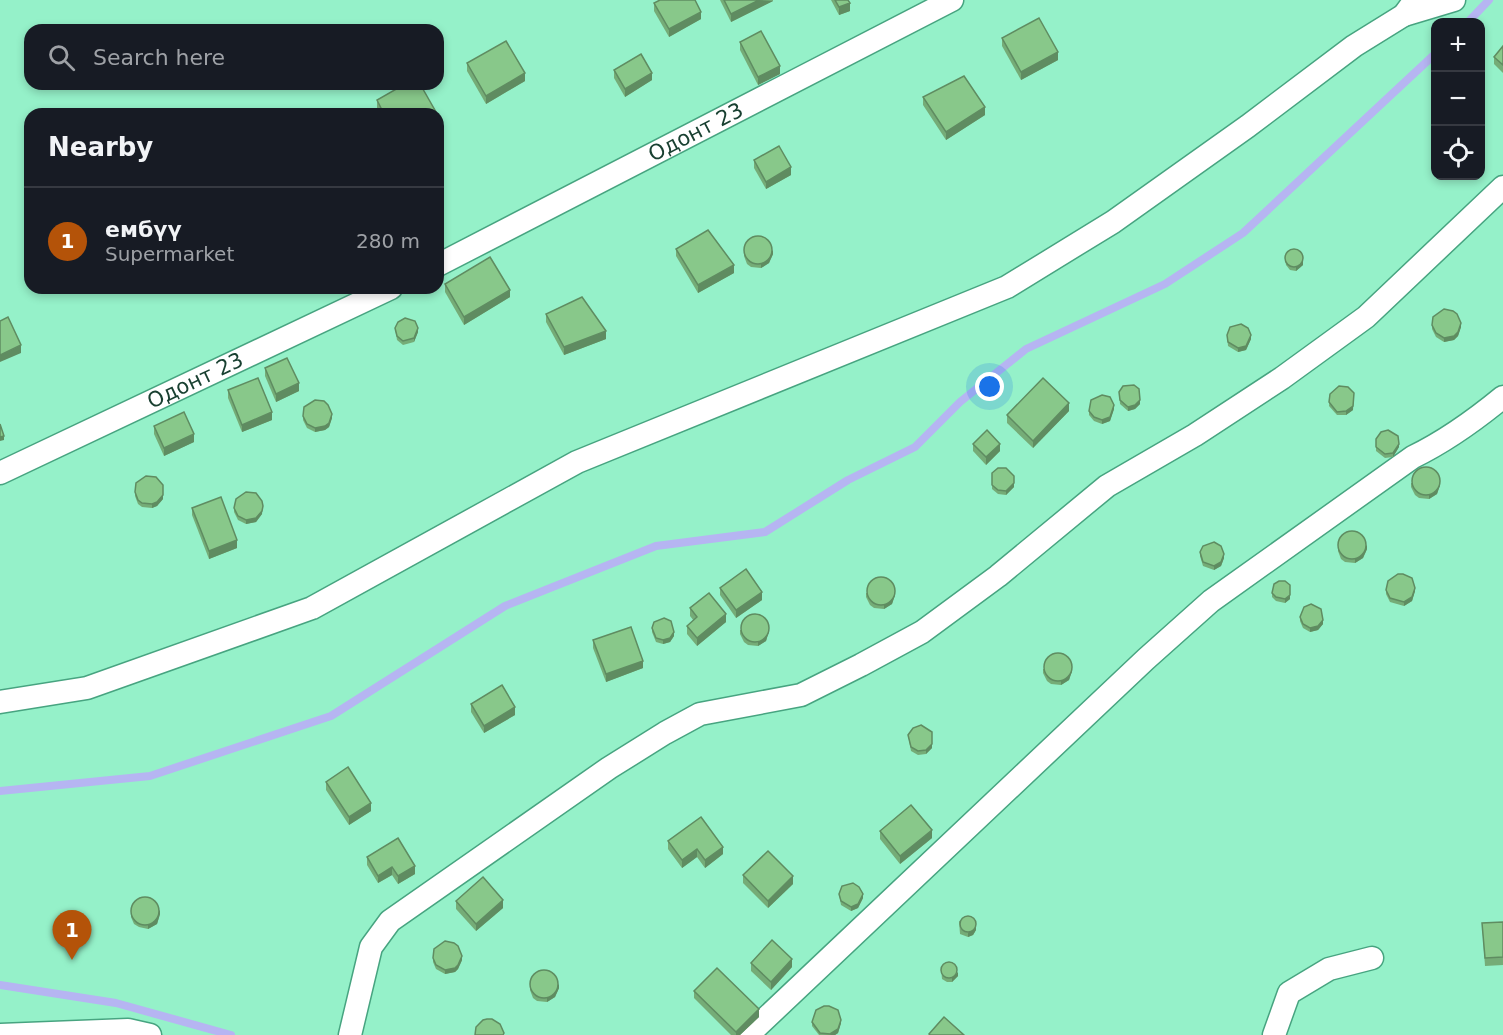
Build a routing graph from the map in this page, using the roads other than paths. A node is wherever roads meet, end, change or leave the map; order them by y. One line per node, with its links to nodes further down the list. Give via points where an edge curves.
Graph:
1 (952, 0): 5 (street, Одонт 23)
2 (1454, 0): 3 (street)
3 (1410, 8): 9 (street, via 1113,222 1007,287 577,462 312,608 87,688)
4 (1503, 187): 14 (street, via 1366,317 1272,385 1107,486 998,576 922,632 801,695 700,714 674,728 609,768 390,921 371,947)
5 (444, 262)
6 (378, 294): 8 (street, Одонт 23)
7 (1503, 397): 15 (street, via 1211,602)
8 (0, 473)
9 (0, 702)
10 (1372, 958): 16 (street, via 1329,969 1289,993)
11 (0, 1035): 12 (street)
12 (16, 1035): 13 (street, via 128,1030)
13 (150, 1035)
14 (350, 1035)
15 (748, 1035)
16 (1274, 1035)

